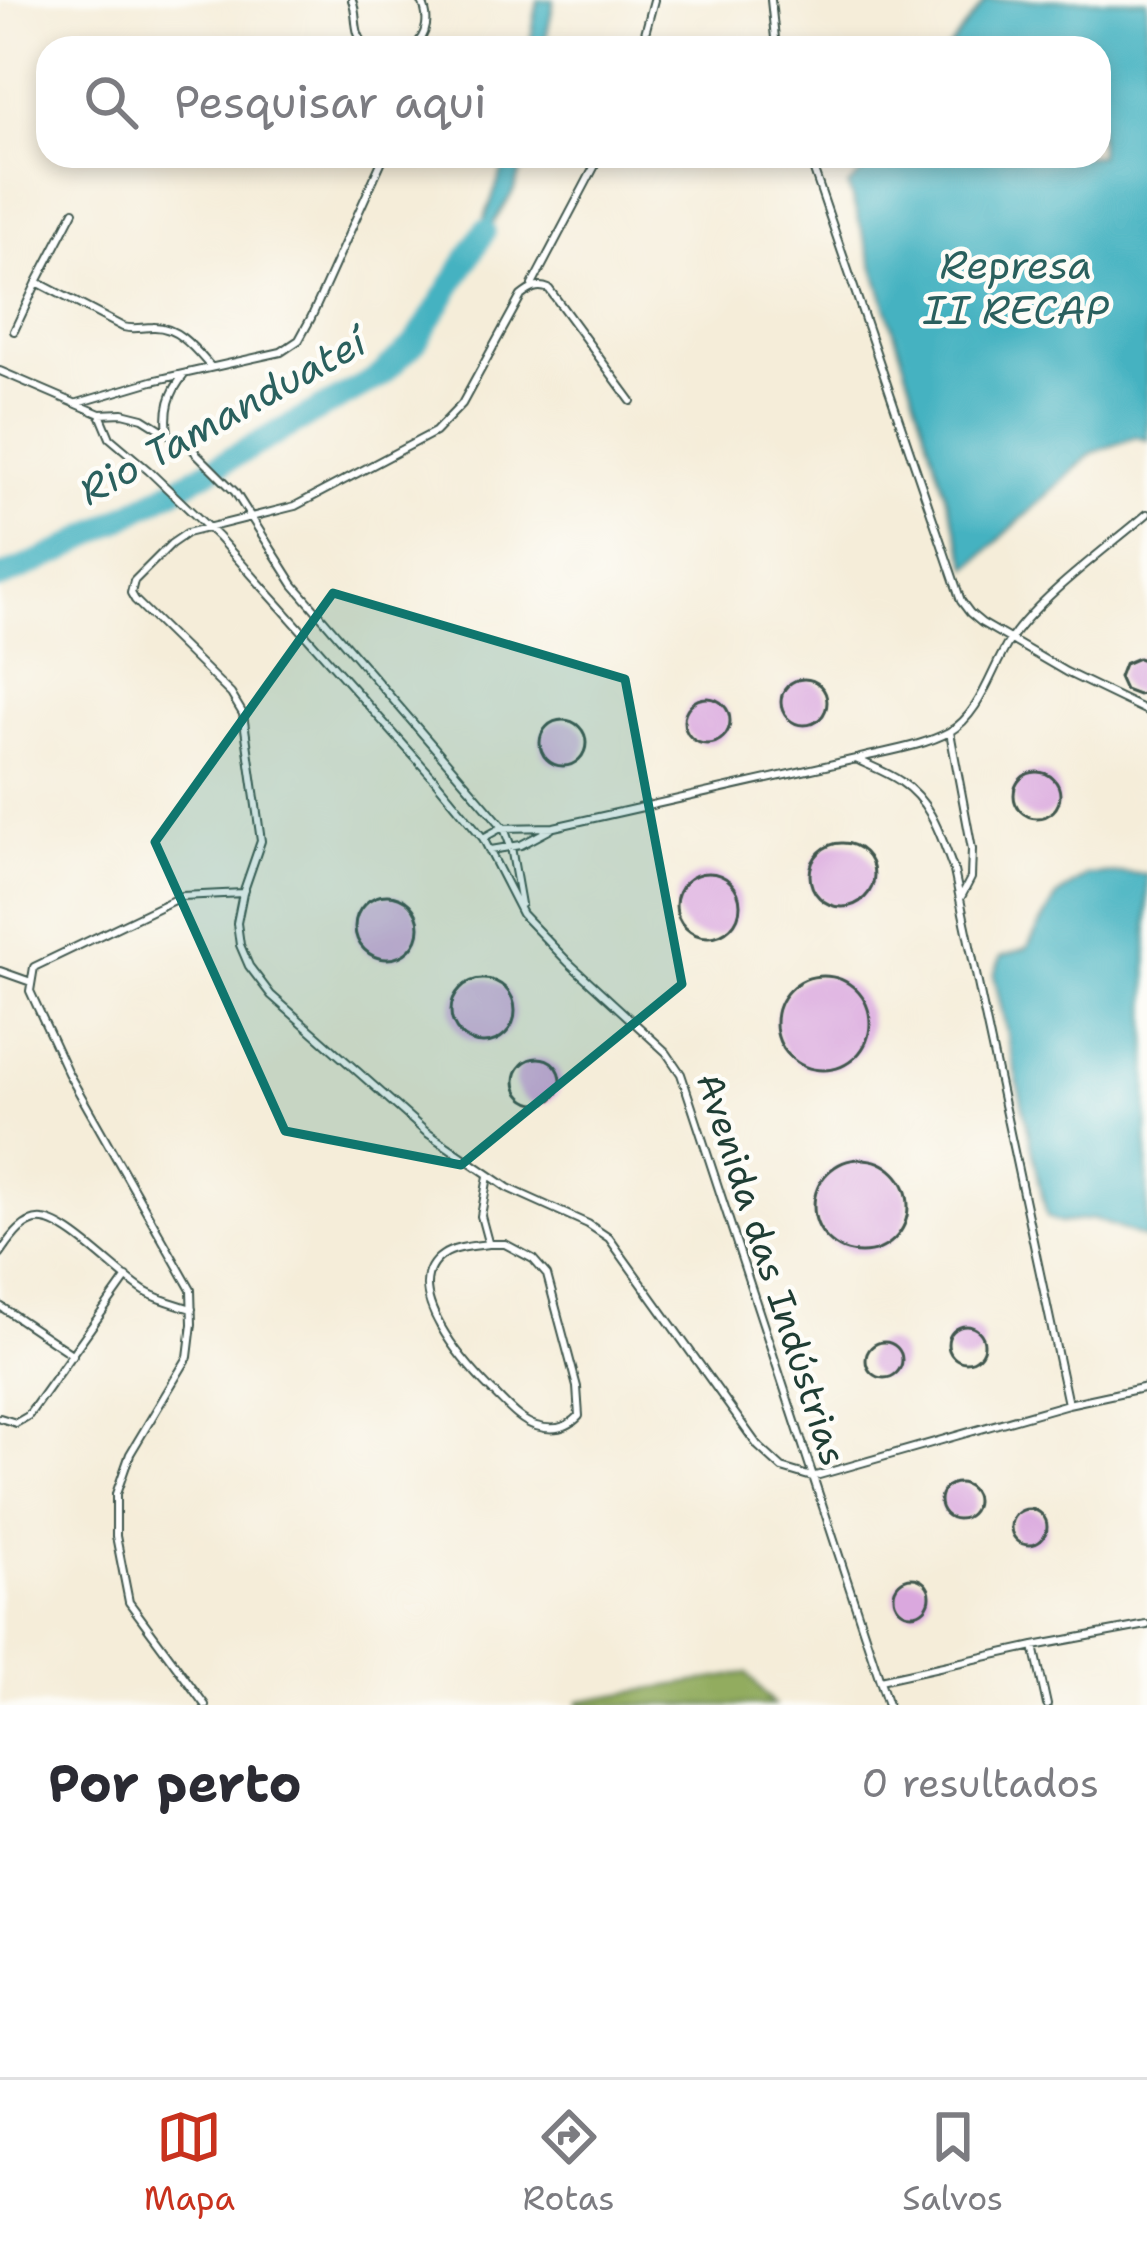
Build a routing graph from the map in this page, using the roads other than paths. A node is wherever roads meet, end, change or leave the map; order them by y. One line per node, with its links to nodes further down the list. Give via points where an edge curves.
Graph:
1 (356, 0): 5 (lane)
2 (421, 0): 6 (lane)
3 (654, 0): 7 (lane)
4 (771, 0): 8 (lane)
5 (359, 36)
6 (422, 36)
7 (644, 36)
8 (775, 36)
9 (379, 168): 16 (lane, via 304,334 270,356)
10 (594, 168): 14 (lane)
11 (813, 168): 26 (lane, via 961,601)
12 (74, 211): 13 (lane)
13 (37, 282): 15 (lane); 16 (lane, via 123,327 167,330)
14 (530, 289): 19 (lane, via 549,289); 24 (lane, via 462,404 435,432 295,506)
15 (14, 331)
16 (211, 367): 18 (lane)
17 (0, 371): 20 (lane, Avenida das Indústrias)
18 (184, 374): 20 (lane); 22 (lane, via 170,399)
19 (631, 401)
20 (76, 404): 21 (lane, Avenida das Indústrias)
21 (100, 414): 22 (lane, Avenida das Indústrias, via 143,418); 25 (lane, Avenida das Indústrias, via 110,438)
22 (168, 433): 24 (lane, Avenida das Indústrias)
23 (1147, 514): 26 (lane)
24 (254, 517): 25 (lane); 31 (lane, Avenida das Indústrias, via 294,585)
25 (207, 526): 32 (lane, Avenida das Indústrias); 35 (lane, via 171,544 131,593 243,714 261,841)
26 (1010, 640): 27 (lane); 28 (lane)
27 (1147, 711)
28 (950, 732): 29 (lane); 36 (lane, via 972,849)
29 (856, 759): 30 (lane); 36 (lane, via 921,799)
30 (554, 827): 31 (lane); 33 (lane)
31 (504, 828): 32 (lane); 33 (lane)
32 (483, 838): 34 (lane, Avenida das Indústrias)
33 (511, 848): 34 (lane); 37 (lane)
34 (490, 850): 37 (lane, Avenida das Indústrias)
35 (244, 893): 39 (lane, via 182,896 153,908 34,967); 40 (lane, via 240,944 271,995)
36 (960, 900): 48 (lane)
37 (522, 914): 50 (lane, Avenida das Indústrias, via 681,1074)
38 (0, 971): 39 (lane)
39 (31, 982): 45 (lane, via 68,1073 191,1290)
40 (488, 1176): 41 (lane, via 481,1216); 50 (lane, via 609,1238 758,1446 782,1468)
41 (489, 1244): 41 (lane, via 505,1244 547,1275 577,1387 579,1416 570,1425 531,1425 444,1336 430,1271 443,1254)
42 (0, 1254): 43 (lane, via 24,1226 46,1220)
43 (127, 1277): 45 (lane); 46 (lane)
44 (0, 1306): 46 (lane)
45 (191, 1309): 54 (lane, via 188,1357 130,1454 116,1494 116,1536 129,1602)
46 (73, 1355): 49 (lane, via 28,1415 16,1423)
47 (1147, 1387): 48 (lane)
48 (1069, 1404): 50 (lane)
49 (0, 1418)
50 (812, 1477): 53 (lane, Avenida das Indústrias)
51 (1147, 1625): 52 (lane)
52 (1034, 1646): 53 (lane); 56 (lane)
53 (880, 1681): 55 (lane, Avenida das Indústrias)
54 (205, 1705)
55 (888, 1705)
56 (1046, 1705)

